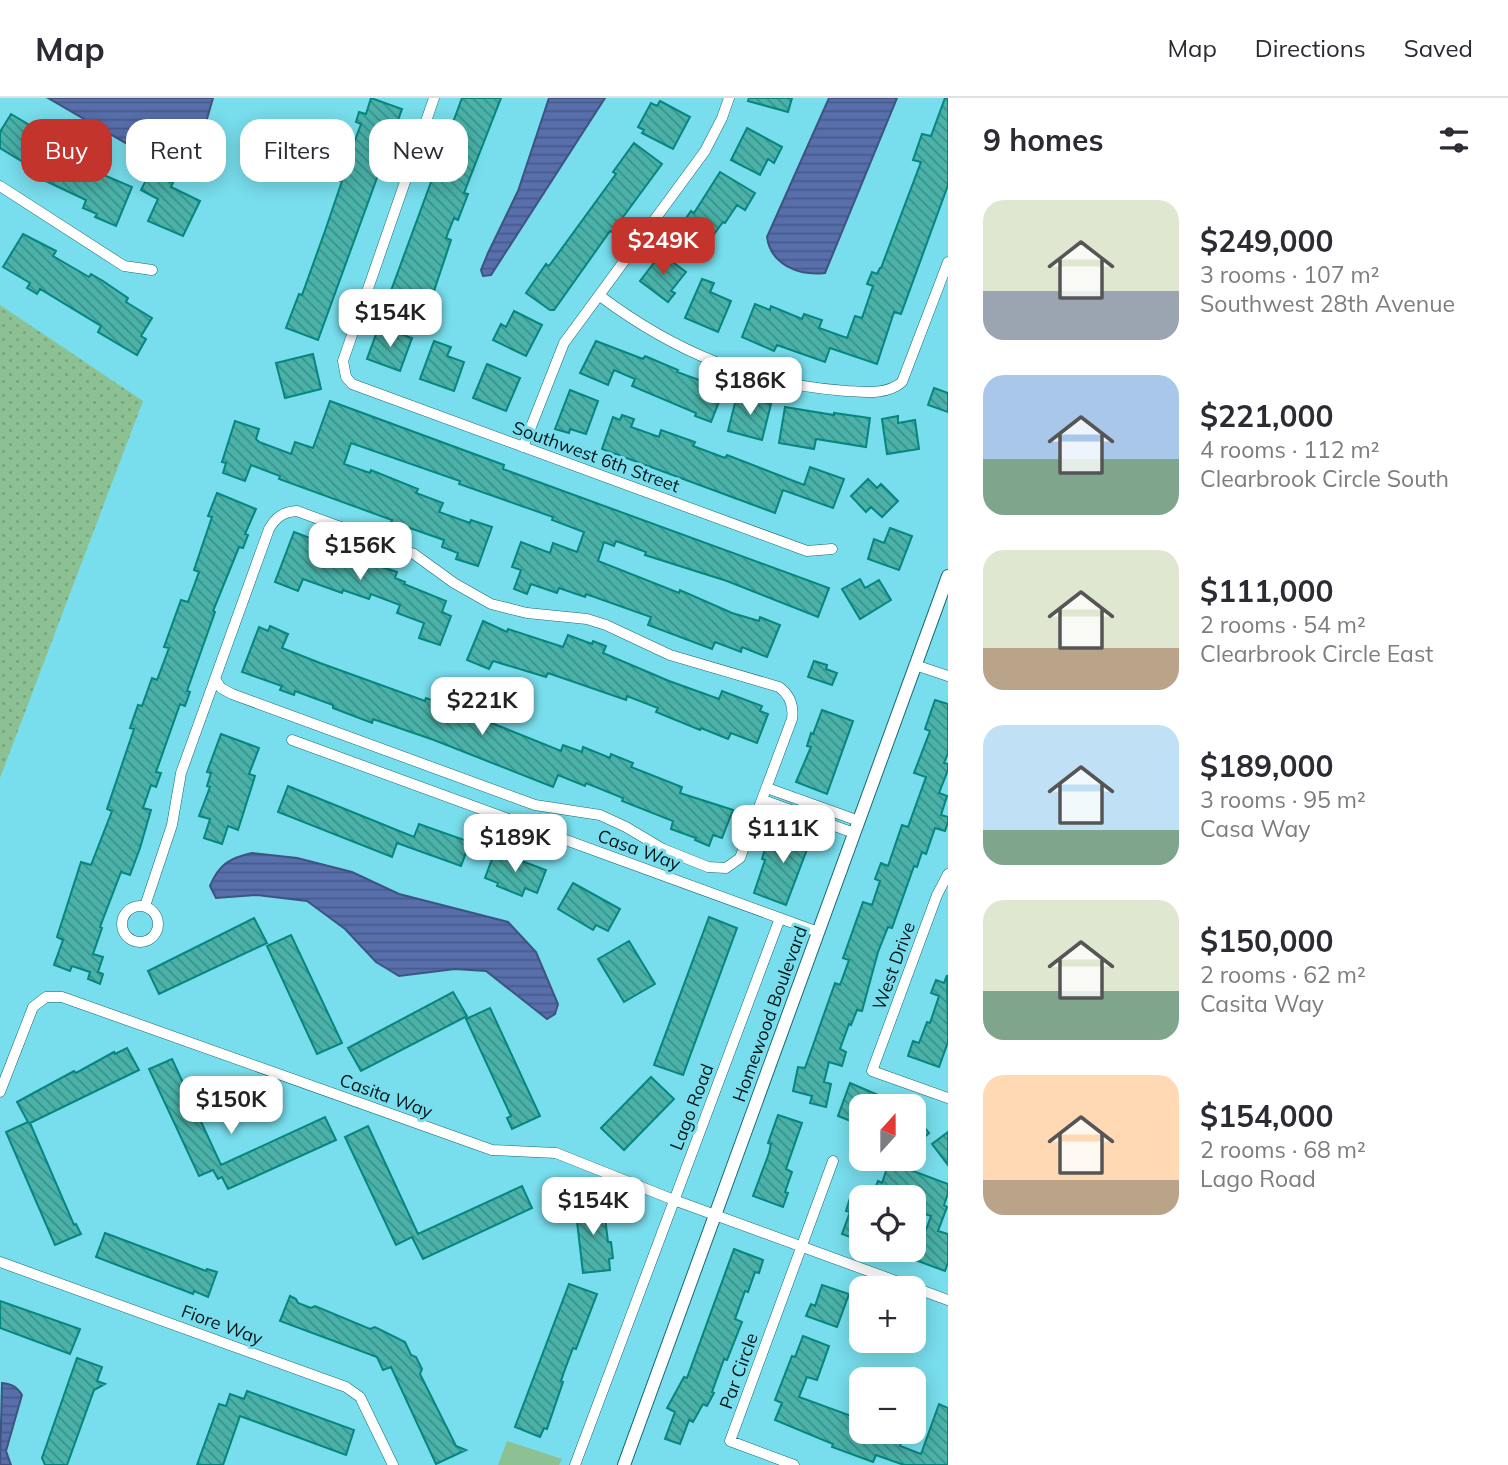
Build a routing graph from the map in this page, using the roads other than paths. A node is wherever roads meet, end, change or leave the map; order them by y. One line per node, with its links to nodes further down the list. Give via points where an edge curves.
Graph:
1 (434, 98): 7 (street, Southwest 6th Street, via 343,361 346,377 352,384)
2 (729, 98): 6 (street, via 705,151)
3 (0, 186): 5 (street, via 124,266)
4 (948, 262): 6 (street, via 902,382 880,391 820,389 752,375 687,351)
5 (152, 270)
6 (600, 296): 7 (street, via 564,343)
7 (523, 447): 8 (street, Southwest 6th Street, via 807,551)
8 (832, 549)
9 (948, 576): 10 (street, Homewood Boulevard)
10 (915, 665): 11 (street); 16 (street, Homewood Boulevard)
11 (948, 676)
12 (215, 679): 14 (street, via 269,528 280,515 297,511 414,554 491,604 606,625 670,655 779,687 792,701 792,719); 15 (street, via 232,694 484,787 535,805 600,815 682,857 717,869 740,858); 18 (street, via 181,773 172,825)
13 (292, 740): 19 (street, Casa Way)
14 (767, 788): 15 (street); 16 (street)
15 (763, 800): 16 (street)
16 (856, 827): 20 (street, Homewood Boulevard)
17 (948, 874): 22 (street, West Drive, via 872,1071)
18 (145, 906)
19 (780, 918): 20 (street, Casa Way); 24 (street, Lago Road)
20 (818, 932): 25 (street, Homewood Boulevard)
21 (0, 1092): 24 (street, Casita Way, via 33,1007 46,997 62,997 492,1150 556,1153)
22 (948, 1098)
23 (833, 1161): 26 (street)
24 (674, 1200): 25 (street, Casita Way); 30 (street, Lago Road)
25 (716, 1214): 26 (street); 31 (street, Homewood Boulevard)
26 (802, 1247): 28 (street); 32 (street, Par Circle, via 730,1441)
27 (0, 1262): 29 (street, Fiore Way, via 346,1387 360,1397)
28 (948, 1300)
29 (393, 1465)
30 (575, 1465)
31 (624, 1465)
32 (794, 1465)

